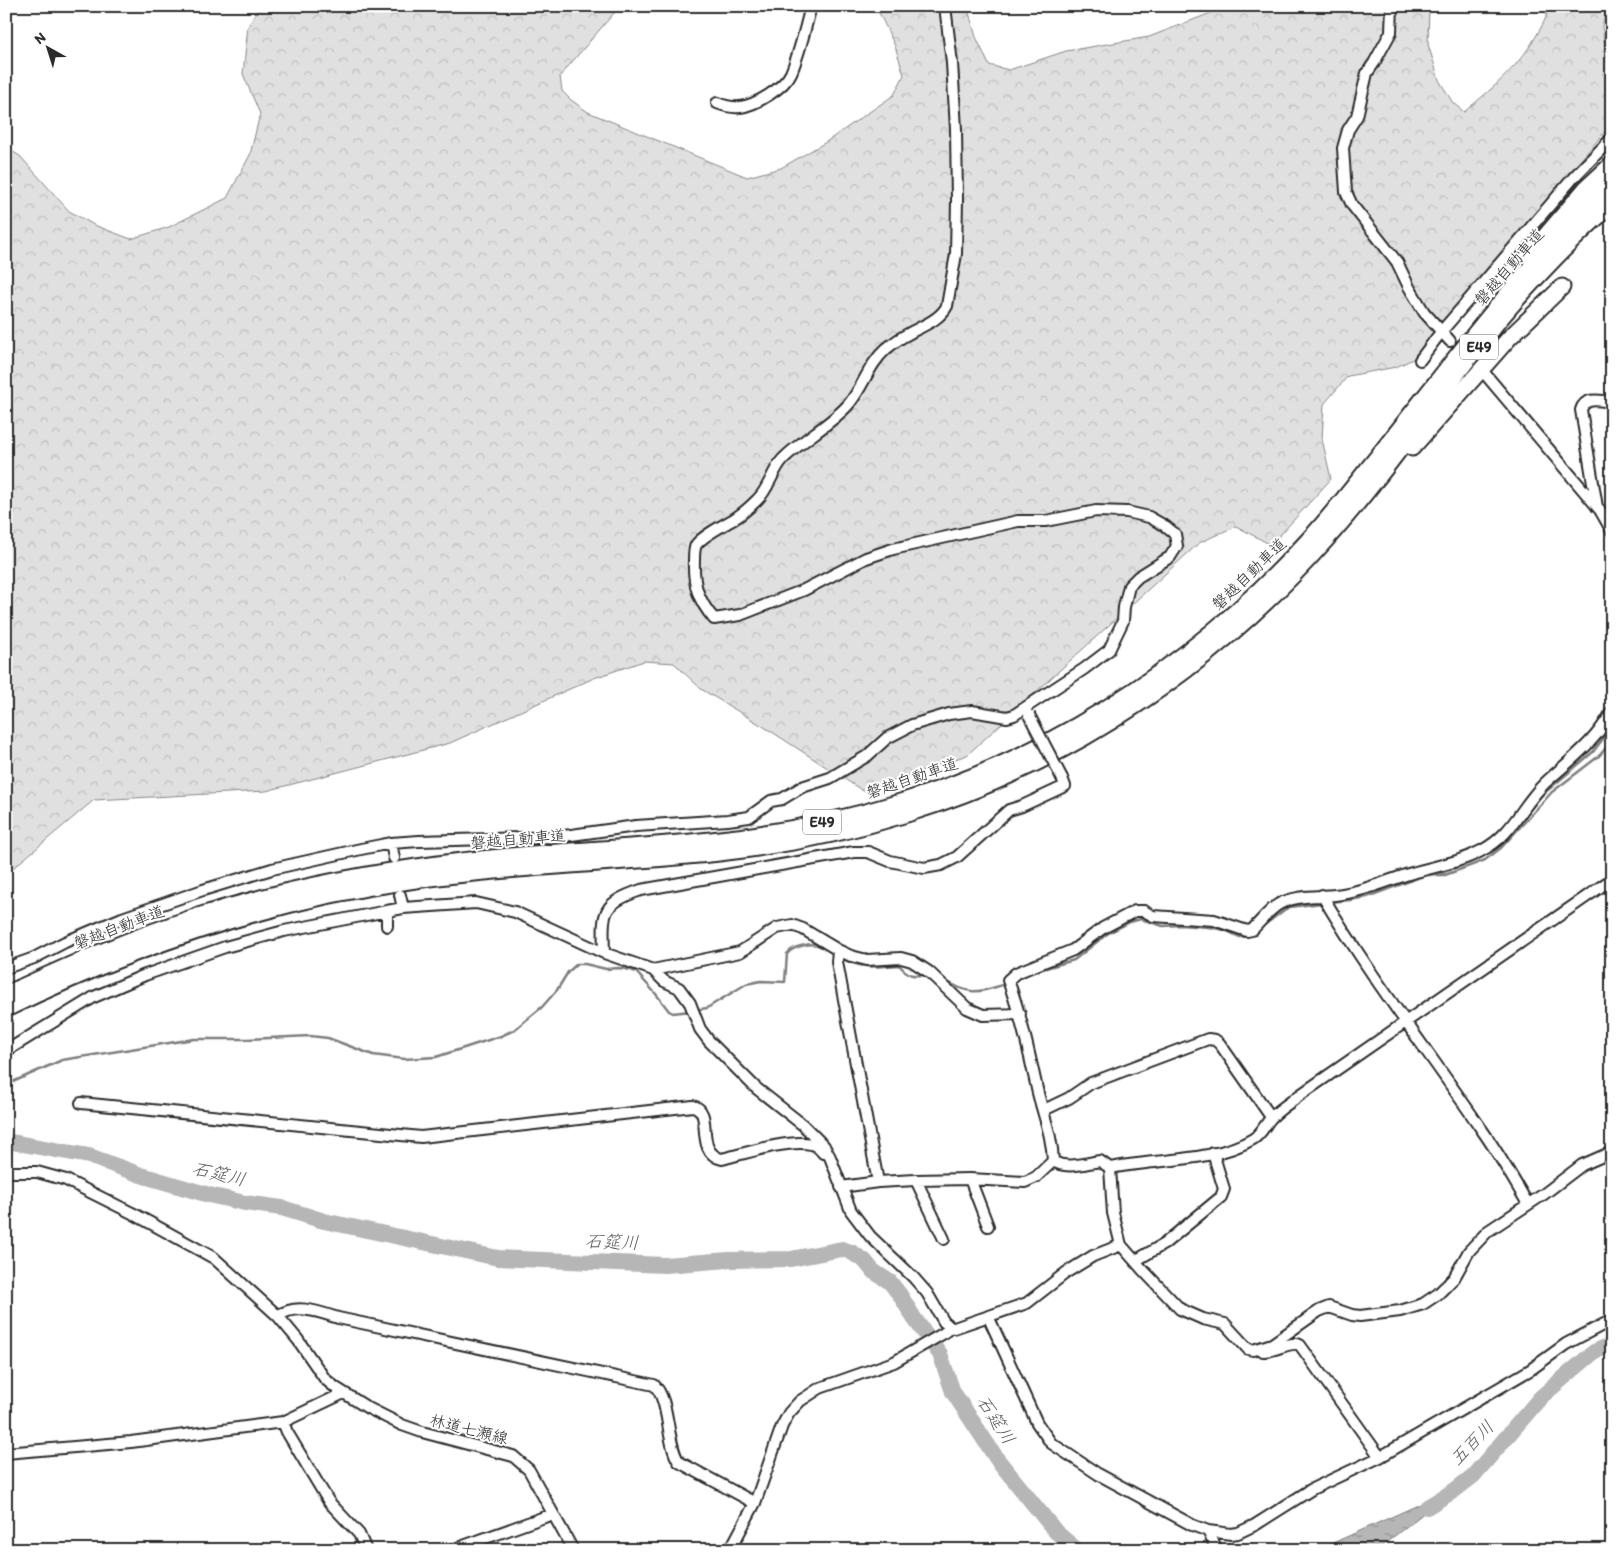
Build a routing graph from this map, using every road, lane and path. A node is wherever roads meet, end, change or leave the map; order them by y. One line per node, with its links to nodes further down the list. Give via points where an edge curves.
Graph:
1 (811, 6): 4 (street, via 790,76 776,90 742,107)
2 (945, 6): 19 (street, via 952,63 957,200 956,254 947,306 944,312 877,357 860,390 847,406 783,459 759,498 696,545 694,574 702,605 714,619 740,615 804,590 866,558 893,549 1018,521 1046,521 1096,511 1126,512 1149,517 1166,526 1175,534 1177,546 1163,562 1129,586 1123,621 1109,650)
3 (1392, 6): 11 (street, via 1391,32 1366,73 1358,116 1348,130 1342,148 1346,192 1352,205 1397,262 1424,312)
4 (717, 103)
5 (1612, 138): 11 (street, via 1574,177)
6 (1612, 164): 10 (highway, via 1573,202 1512,273)
7 (1612, 184): 10 (highway, 磐越自動車道 / E49, via 1536,260)
8 (1612, 204): 16 (highway, 磐越自動車道 / E49, via 1576,237 1502,318)
9 (1562, 287): 16 (highway, via 1510,337 1413,447)
10 (1476, 331): 33 (highway, 磐越自動車道 / E49, via 1314,534 1226,622 1109,707 990,769 876,810 793,829 697,842 458,861 325,882 152,932)
11 (1441, 332): 12 (street); 13 (street)
12 (1450, 341)
13 (1420, 360)
14 (1486, 375): 17 (street)
15 (1612, 402): 17 (street, via 1588,401 1581,410)
16 (1360, 501): 34 (highway, 磐越自動車道 / E49, via 1285,584 1196,664 1080,740 966,793 851,830 765,847 453,875 327,895 159,943)
17 (1598, 508): 18 (street)
18 (1612, 531)
19 (1027, 711): 21 (street, via 1007,717 972,711 912,725 830,778 771,801 749,817 636,826 557,837); 30 (street, bridge, via 1065,786 1009,810 958,857 924,868 862,852 641,890 616,900 606,911)
20 (1612, 711): 25 (street, via 1588,746 1543,785 1508,830 1490,846 1452,863 1383,884)
21 (391, 843): 22 (street); 31 (street, via 272,869 203,890 95,929)
22 (394, 858)
23 (1612, 879): 36 (street)
24 (400, 895): 26 (street)
25 (1322, 895): 35 (street, via 1282,902 1247,931 1214,920 1153,916 1135,911 1103,928 1073,950 1010,978); 36 (street)
26 (403, 908): 27 (street); 30 (street, via 476,903 515,912)
27 (387, 911): 28 (street); 37 (street, via 284,931 145,974 94,997)
28 (387, 926)
29 (838, 950): 32 (street, via 803,929 788,926 769,933 740,952); 35 (street, via 867,960 901,958 912,961 977,1014); 49 (street, via 837,962)
30 (604, 953): 32 (street)
31 (6, 968)
32 (653, 970): 43 (street, via 679,988 709,1041 756,1088 812,1133)
33 (6, 994)
34 (6, 1009)
35 (1020, 1014): 39 (street)
36 (1406, 1022): 40 (street); 51 (street, via 1483,1131)
37 (6, 1052)
38 (81, 1103): 43 (street, via 421,1137 697,1106 702,1112 709,1150 719,1158 800,1143 815,1145)
39 (1044, 1110): 40 (street, via 1091,1083 1208,1039 1220,1044); 44 (street, via 1053,1143)
40 (1271, 1117): 42 (street, via 1254,1139)
41 (1612, 1152): 51 (street, via 1582,1166)
42 (1213, 1153): 45 (street); 55 (street, via 1224,1189 1221,1198 1164,1244)
43 (830, 1158): 50 (street)
44 (1053, 1161): 45 (street, via 1067,1166 1100,1161); 47 (street, via 1028,1181)
45 (1110, 1168): 54 (street, via 1113,1214)
46 (6, 1172): 56 (street, 林道七瀬線, via 38,1172 66,1180 134,1214 214,1258)
47 (970, 1179): 48 (street); 52 (street)
48 (916, 1180): 49 (street); 53 (street)
49 (878, 1182): 50 (street)
50 (841, 1188): 59 (street, via 851,1211 870,1236 914,1277 936,1307)
51 (1528, 1204): 60 (street, via 1488,1231 1469,1251 1454,1278 1423,1304 1400,1311 1360,1316 1329,1307 1272,1344)
52 (988, 1226)
53 (944, 1240)
54 (1121, 1244): 55 (street); 57 (street, via 1067,1272 1027,1303)
55 (1135, 1261): 60 (street, via 1180,1309 1225,1324 1247,1348)
56 (278, 1316): 61 (street, 林道七瀬線, via 320,1373); 65 (street, via 284,1311 309,1310 654,1385 661,1398 679,1462)
57 (988, 1316): 59 (street); 67 (street, via 1037,1423 1051,1443 1098,1474)
58 (1612, 1320): 64 (street, via 1566,1344 1530,1370)
59 (947, 1330): 65 (street, via 907,1355 875,1370 820,1388 800,1401 782,1426)
60 (1258, 1349): 64 (street, via 1269,1352 1292,1343 1300,1345)
61 (344, 1393): 62 (street); 66 (street, 林道七瀬線, via 402,1425 513,1456 529,1470)
62 (284, 1422): 63 (street, via 131,1442); 68 (street, via 328,1502 359,1534)
63 (6, 1453)
64 (1380, 1457): 67 (street, via 1312,1489 1238,1533)
65 (755, 1503): 71 (street)
66 (553, 1514): 69 (street); 70 (street, 林道七瀬線)
67 (1208, 1531): 72 (street)
68 (366, 1550)
69 (452, 1550)
70 (573, 1550)
71 (730, 1550)
72 (1217, 1550)

